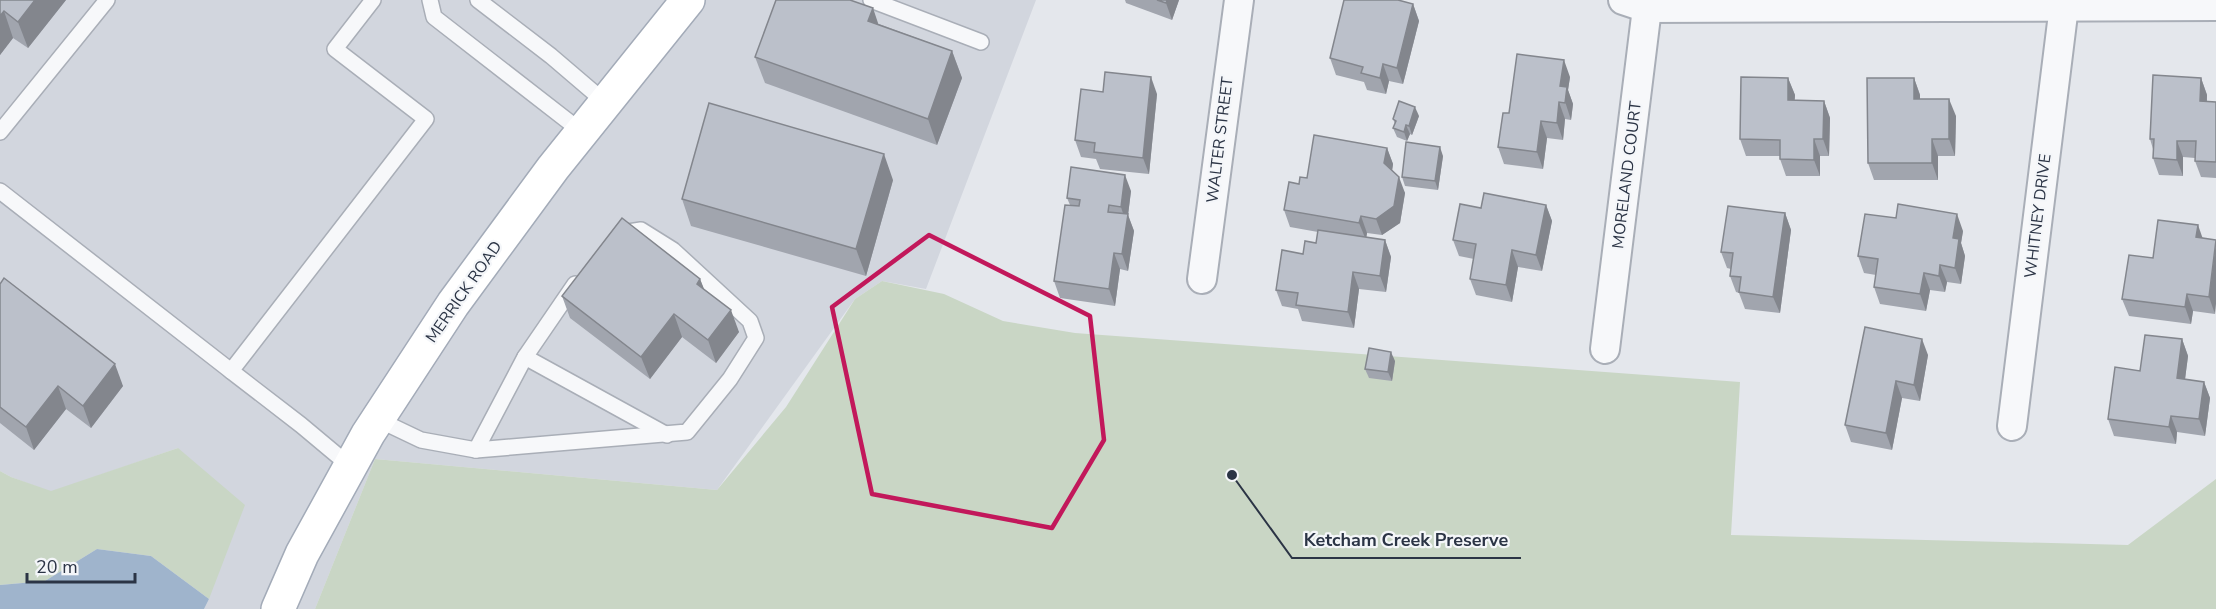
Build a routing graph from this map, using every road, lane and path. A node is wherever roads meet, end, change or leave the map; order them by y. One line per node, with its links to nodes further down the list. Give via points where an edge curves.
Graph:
1 (107, 0): 13 (lane)
2 (373, 0): 21 (lane, via 335,50 426,119)
3 (430, 0): 14 (lane, via 434,17)
4 (478, 0): 12 (lane)
5 (688, 0): 12 (main road, MERRICK ROAD)
6 (871, 0): 11 (lane)
7 (1239, 0): 18 (street, WALTER STREET)
8 (1640, 3): 9 (street); 19 (street, MORELAND COURT)
9 (2064, 6): 10 (street); 23 (street, WHITNEY DRIVE)
10 (2216, 6)
11 (981, 42)
12 (606, 103): 14 (main road, MERRICK ROAD)
13 (0, 132)
14 (582, 132): 22 (main road, MERRICK ROAD, via 453,304)
15 (0, 191): 21 (lane)
16 (606, 248): 24 (lane, via 621,233 641,230 673,250 750,321 756,338 730,379 687,432)
17 (584, 271): 20 (lane)
18 (1202, 279)
19 (1605, 349)
20 (525, 357): 24 (lane); 25 (lane)
21 (231, 371): 26 (lane)
22 (377, 419): 25 (lane, via 421,440); 26 (main road, MERRICK ROAD)
23 (2012, 426)
24 (667, 435): 25 (lane)
25 (476, 450)
26 (350, 466): 27 (main road, MERRICK ROAD)
27 (278, 609)

